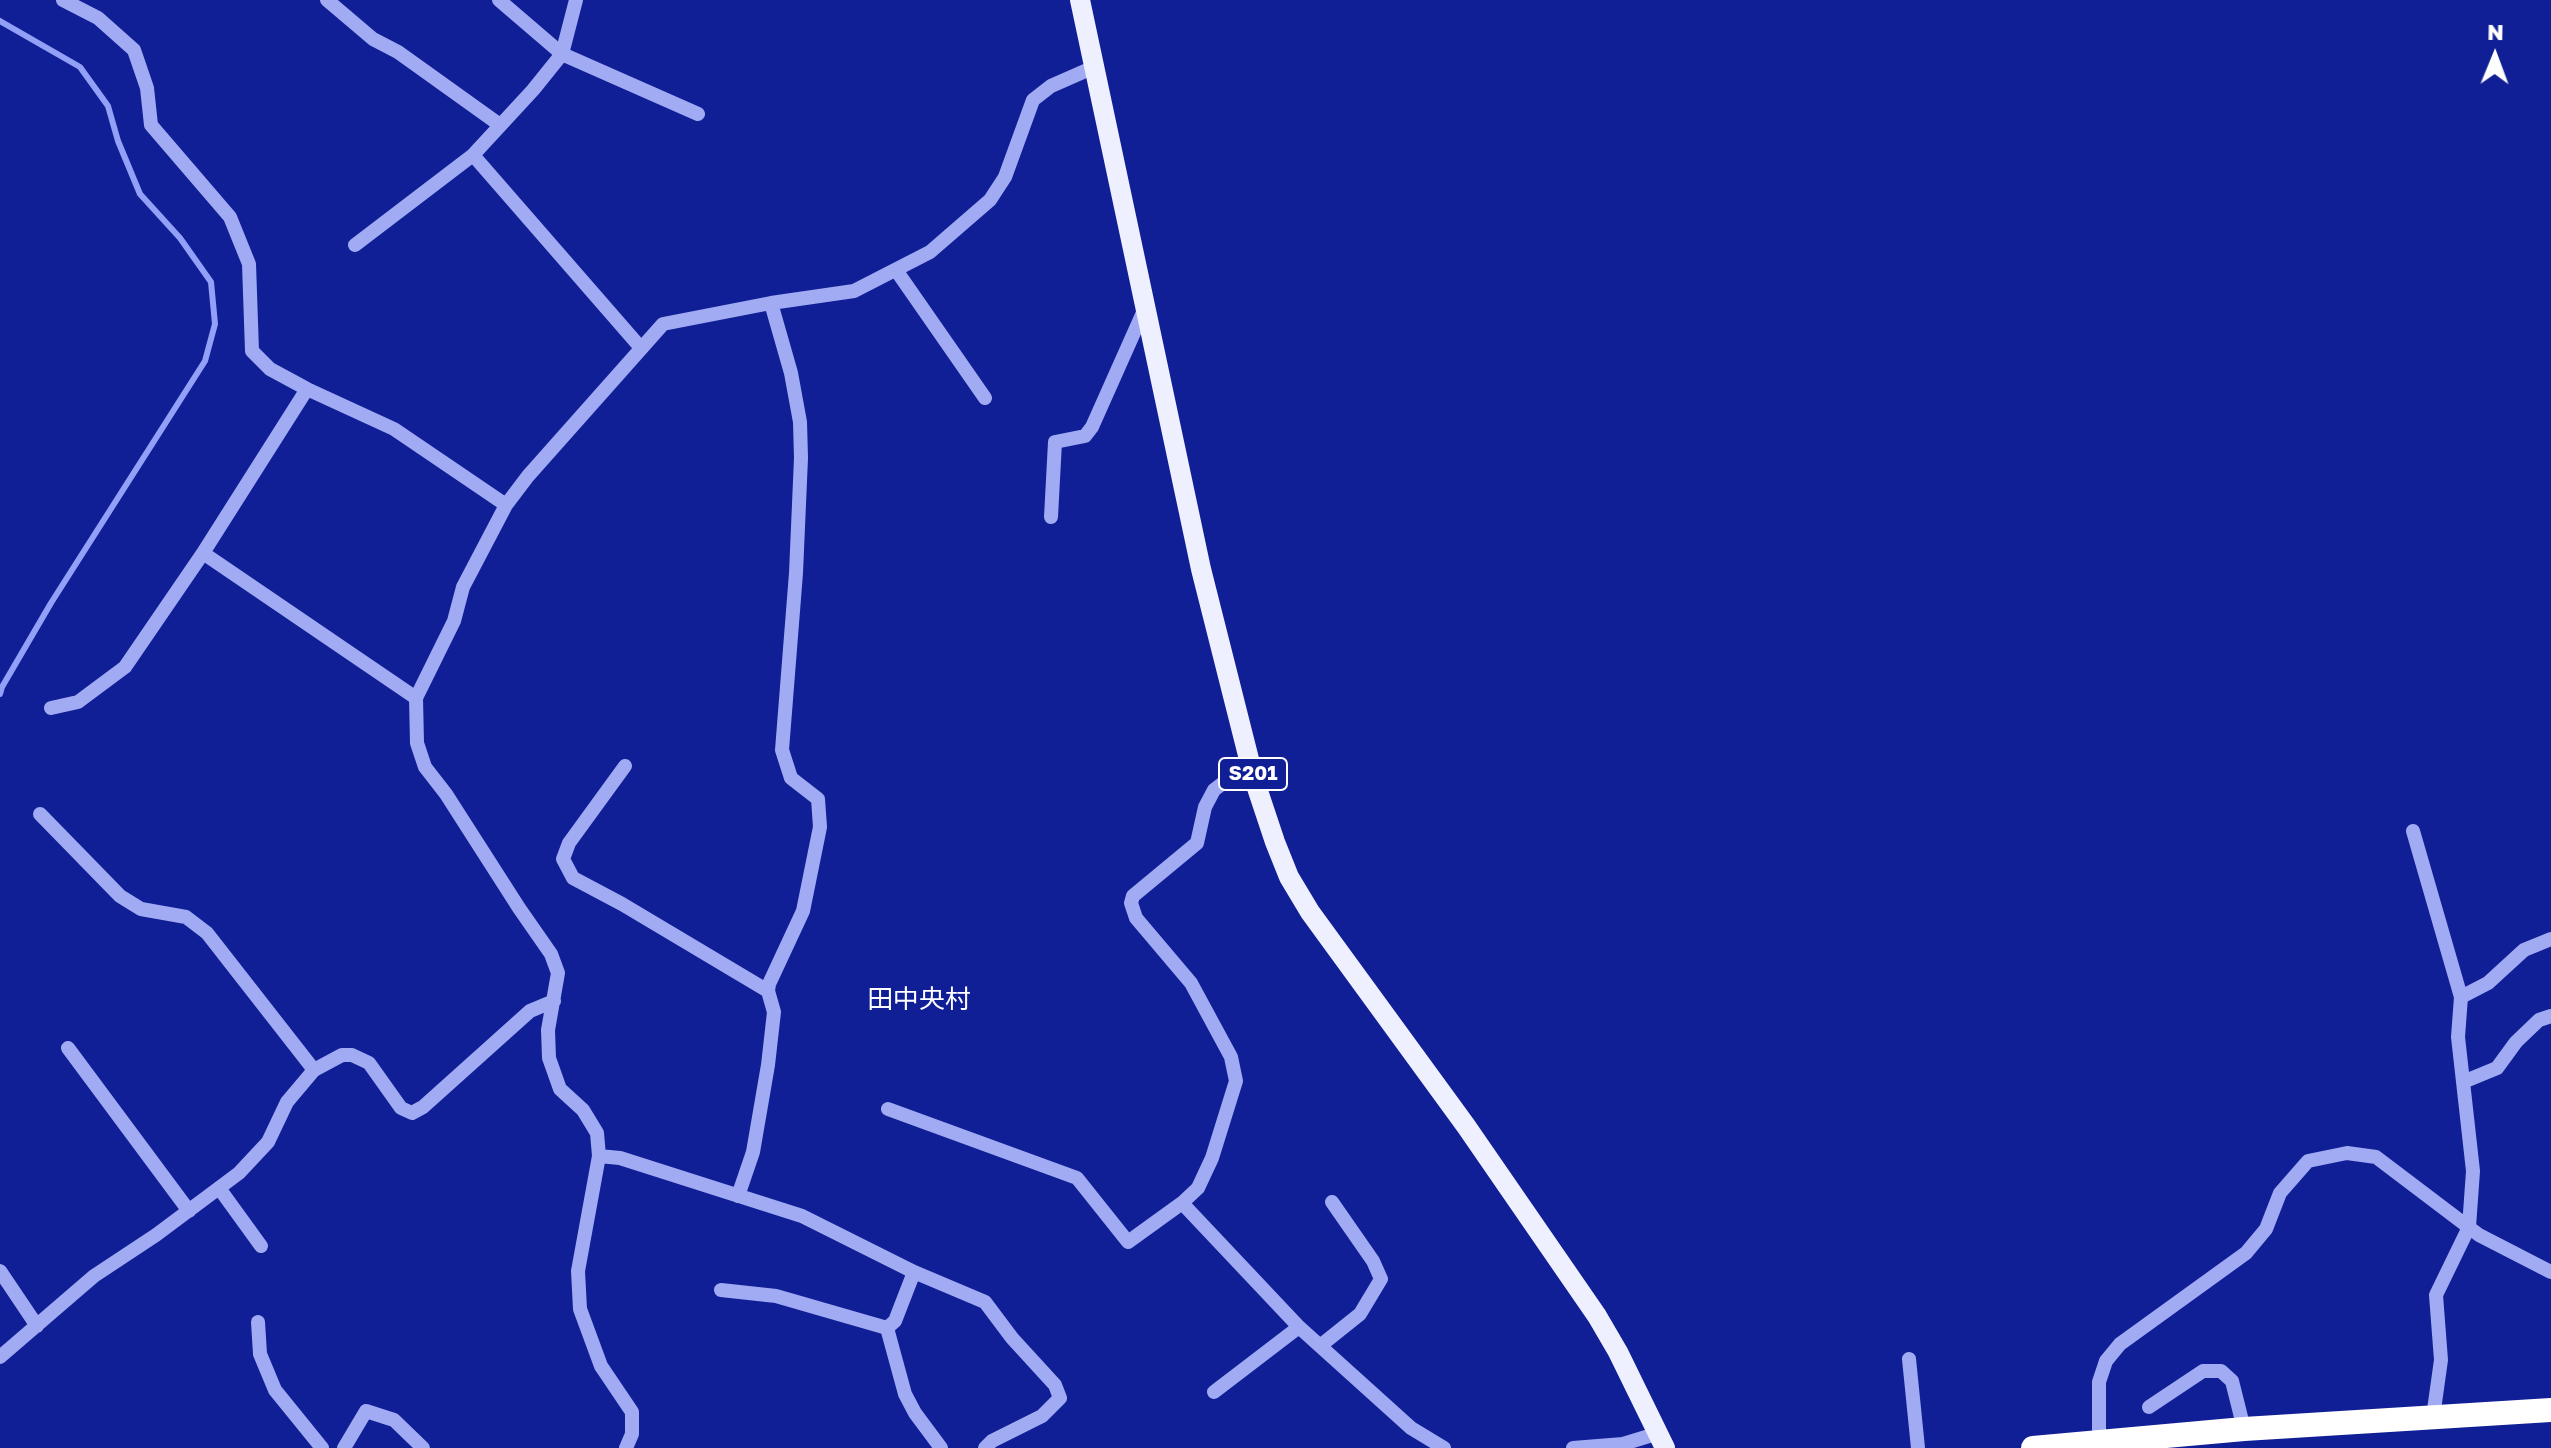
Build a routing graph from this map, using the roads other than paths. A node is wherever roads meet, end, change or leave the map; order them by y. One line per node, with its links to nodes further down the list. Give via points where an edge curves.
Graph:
1 (63, 0): 16 (street, via 98,18 134,50 147,88 151,125 230,217 249,264 252,351 270,369)
2 (327, 0): 9 (street, via 373,39)
3 (499, 0): 6 (street)
4 (576, 0): 6 (street)
5 (1080, 0): 7 (main road, S201)
6 (562, 54): 8 (street); 9 (street)
7 (1092, 68): 12 (street, via 1033,100 1005,177 990,200 930,252); 14 (main road, S201)
8 (698, 114)
9 (500, 125): 10 (street)
10 (473, 155): 11 (street); 15 (street)
11 (355, 245)
12 (896, 270): 13 (street, via 854,291); 17 (street)
13 (771, 303): 15 (street, via 663,324); 28 (street, via 791,373 801,458 782,750 791,778 818,799 820,827 803,911)
14 (1145, 308): 19 (street, via 1092,427 1085,436 1055,442); 23 (main road, S201, via 1201,569)
15 (641, 348): 18 (street)
16 (307, 389): 18 (street, via 394,429); 20 (street)
17 (985, 398)
18 (506, 505): 21 (street, via 463,587 454,621)
19 (1051, 517)
20 (203, 553): 21 (street); 22 (street, via 125,667 78,702)
21 (416, 698): 30 (street, via 417,743 425,767 551,954 558,973)
22 (51, 708)
23 (1250, 762): 40 (street, via 1214,790 1197,843 1131,903 1136,918 1191,983 1231,1057 1236,1081 1212,1158 1198,1188); 60 (main road, S201, via 1289,877 1310,912 1597,1316)
24 (625, 766): 28 (street, via 569,843 563,859 573,878)
25 (40, 814): 33 (street, via 120,896 141,909 186,917 207,933)
26 (2413, 831): 29 (street)
27 (2551, 939): 29 (street, via 2524,950 2488,983)
28 (768, 991): 38 (street, via 774,1012 768,1065 753,1152)
29 (2461, 997): 34 (street)
30 (554, 1001): 33 (street, via 530,1011 412,1113 401,1108 369,1063 352,1055); 36 (street, via 549,1058 560,1089 583,1110 597,1133)
31 (2551, 1016): 34 (street, via 2523,1035 2497,1068)
32 (68, 1048): 41 (street)
33 (314, 1070): 37 (street, via 287,1102 268,1142)
34 (2463, 1082): 42 (street, via 2473,1171)
35 (888, 1109): 40 (street, via 1077,1178 1128,1242)
36 (599, 1156): 38 (street); 65 (street, via 578,1271 580,1309 601,1366 632,1412)
37 (219, 1188): 41 (street); 43 (street)
38 (738, 1196): 45 (street, via 802,1216)
39 (1332, 1202): 52 (street, via 1381,1279 1360,1314)
40 (1182, 1203): 50 (street)
41 (189, 1211): 49 (street, via 104,1268)
42 (2469, 1227): 46 (street); 58 (street, via 2436,1295 2441,1360); 61 (street, via 2376,1157 2347,1153 2308,1161 2280,1193 2266,1229 2246,1253 2120,1344 2106,1361 2099,1382)
43 (261, 1246)
44 (0, 1271): 49 (street)
45 (914, 1272): 51 (street, via 895,1321); 67 (street, via 985,1302 1055,1385 1060,1398 1042,1416)
46 (2551, 1272)
47 (721, 1290): 51 (street, via 776,1296)
48 (258, 1322): 62 (street, via 260,1354 275,1390)
49 (37, 1326): 53 (street)
50 (1299, 1327): 52 (street); 55 (street)
51 (887, 1328): 66 (street, via 905,1394)
52 (1320, 1346): 68 (street, via 1411,1428)
53 (0, 1357)
54 (1909, 1359): 70 (street)
55 (1214, 1392)
56 (2149, 1407): 59 (street, via 2203,1371 2221,1371 2232,1381)
57 (2551, 1410): 58 (highway)
58 (2433, 1417): 59 (highway)
59 (2244, 1429): 61 (highway)
60 (1662, 1440): 69 (street)
61 (2099, 1441): 71 (highway)
62 (322, 1448)
63 (344, 1448): 64 (street, via 366,1411 394,1420)
64 (423, 1448)
65 (626, 1448)
66 (941, 1448)
67 (985, 1448)
68 (1444, 1448)
69 (1573, 1448)
70 (1918, 1448)
71 (2033, 1448)

